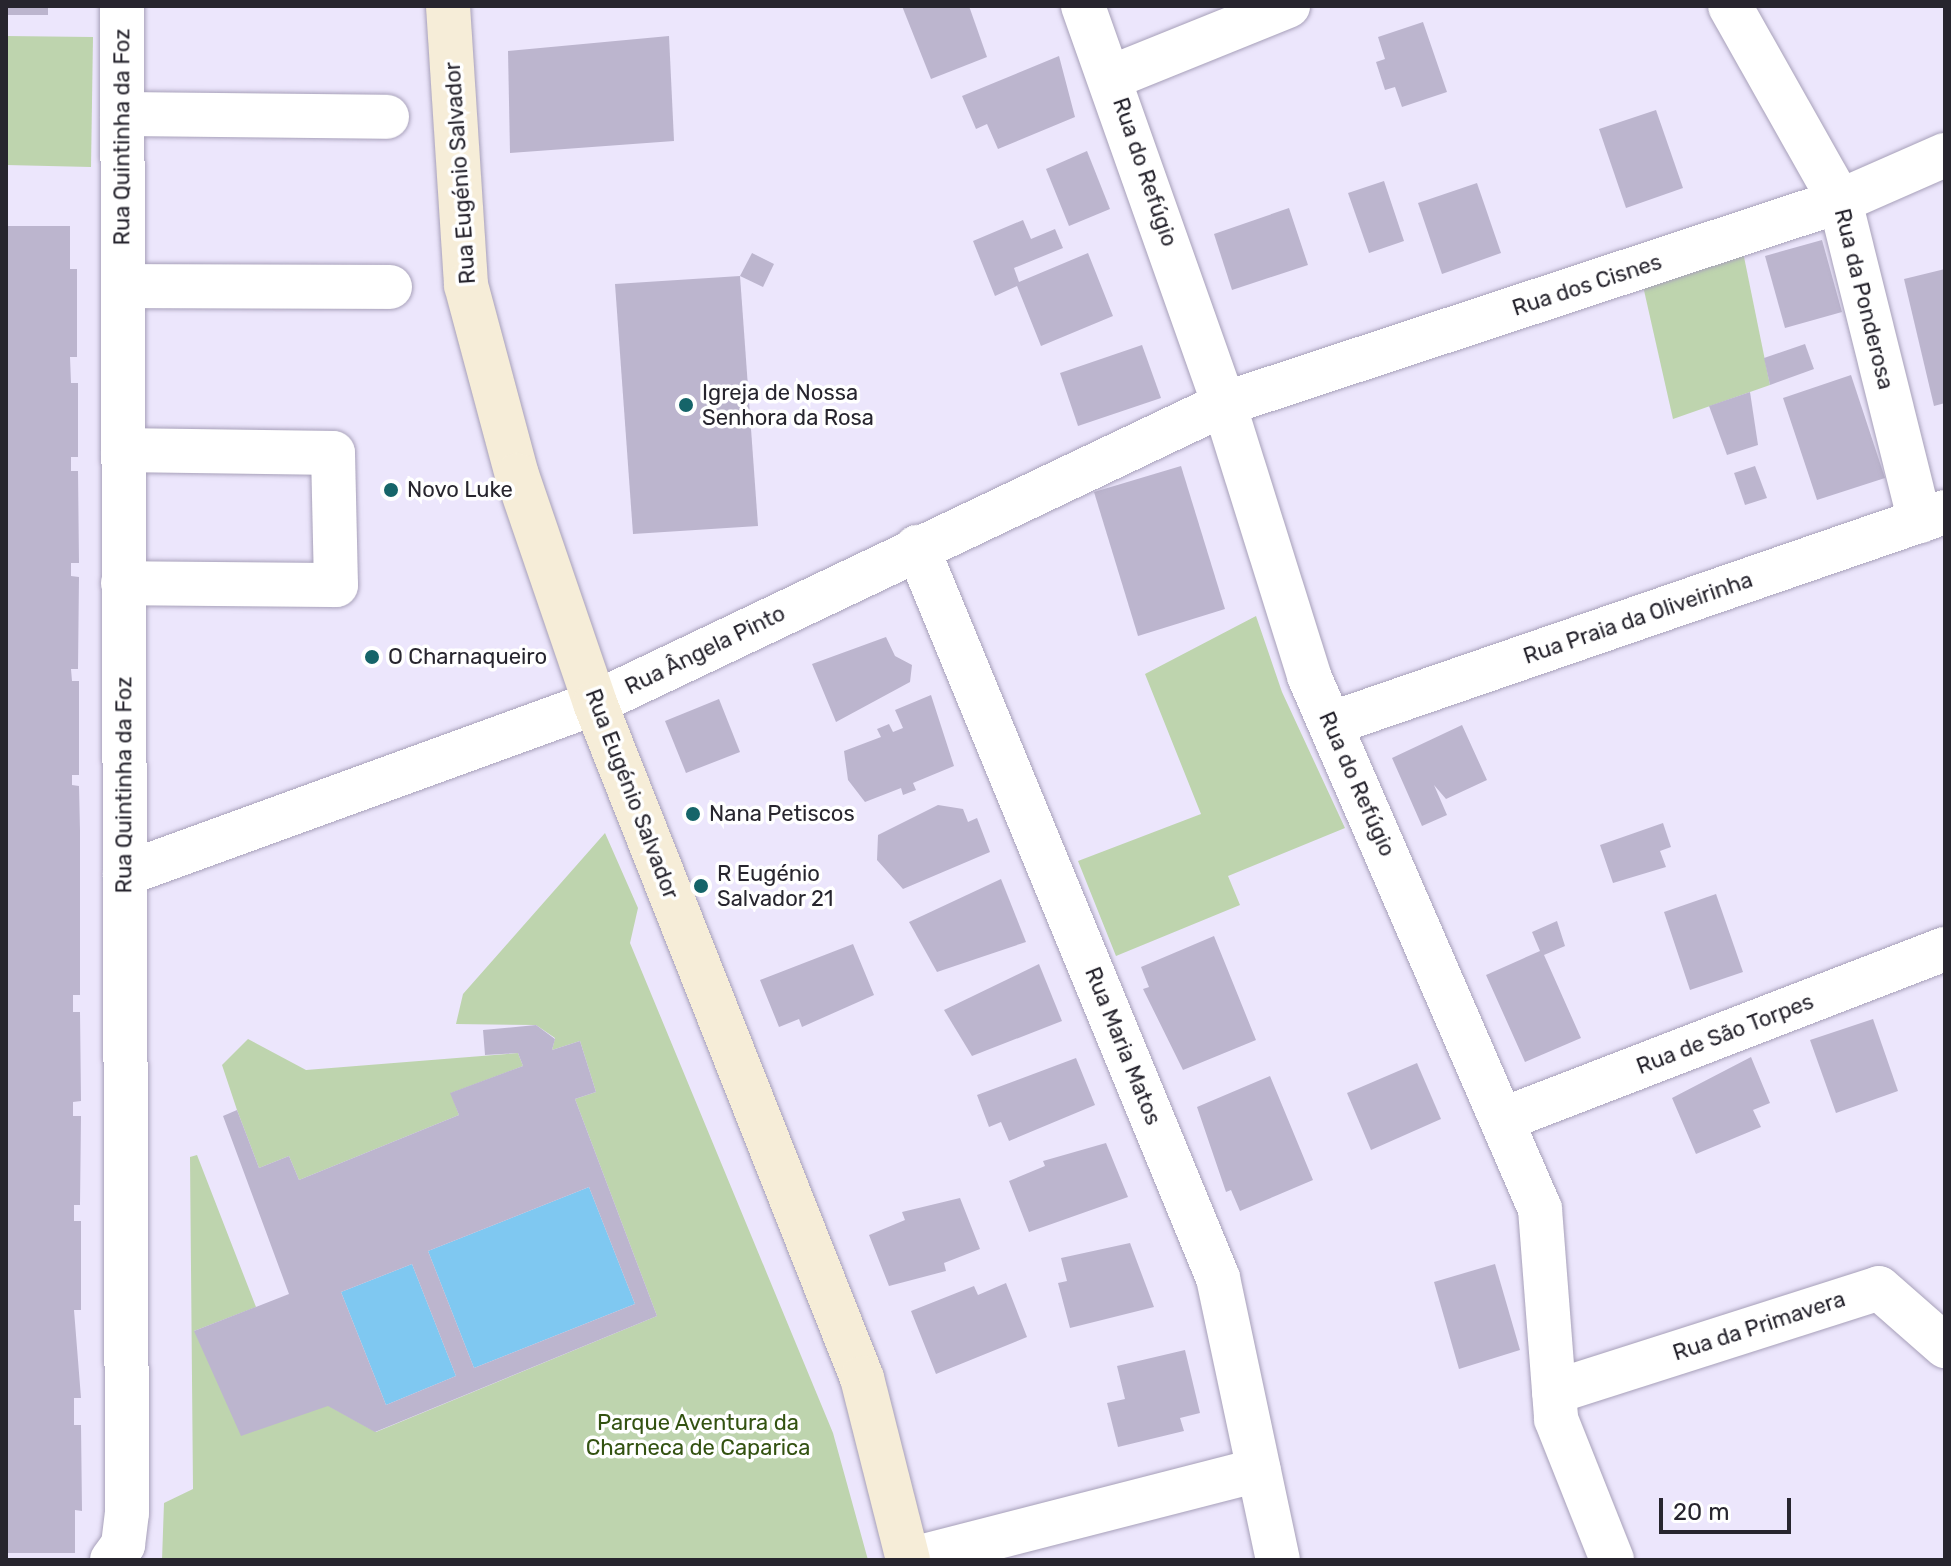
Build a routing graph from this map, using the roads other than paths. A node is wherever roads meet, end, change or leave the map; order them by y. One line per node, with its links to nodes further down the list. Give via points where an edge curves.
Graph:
1 (122, 6): 7 (street, Rua Quintinha da Foz)
2 (448, 6): 18 (street, Rua Eugénio Salvador, via 466,285 517,475)
3 (1083, 6): 6 (street, Rua do Refúgio)
4 (1288, 6): 6 (street)
5 (1730, 6): 10 (street, Rua da Ponderosa)
6 (1112, 77): 13 (street, Rua do Refúgio)
7 (122, 114): 8 (street); 11 (street, Rua Quintinha da Foz)
8 (387, 117)
9 (1945, 155): 10 (street, Rua dos Cisnes)
10 (1840, 201): 13 (street, Rua dos Cisnes); 15 (street, Rua da Ponderosa)
11 (123, 286): 12 (street); 14 (street, Rua Quintinha da Foz)
12 (390, 287)
13 (1224, 404): 16 (street, Rua Ângela Pinto); 19 (street, Rua do Refúgio, via 1290,622)
14 (123, 450): 17 (street, Rua Quintinha da Foz); 17 (street, via 333,453 336,585)
15 (1933, 516): 19 (street, Rua Praia da Oliveirinha)
16 (917, 547): 18 (street, Rua Ângela Pinto); 25 (street, Rua Maria Matos, via 1218,1278)
17 (123, 583): 20 (street, Rua Quintinha da Foz)
18 (595, 703): 20 (street, Rua Ângela Pinto); 27 (street, Rua Eugénio Salvador, via 862,1378)
19 (1330, 724): 22 (street, Rua do Refúgio)
20 (125, 874): 26 (street, Rua Quintinha da Foz, via 127,1513 123,1545)
21 (1945, 949): 22 (street, Rua de São Torpes)
22 (1504, 1119): 24 (street, Rua do Refúgio, via 1540,1209 1548,1251)
23 (1945, 1346): 24 (street, Rua da Primavera, via 1879,1288)
24 (1554, 1392): 29 (street, Rua do Refúgio, via 1562,1442)
25 (1259, 1470): 27 (street); 28 (street, Rua Maria Matos)
26 (112, 1560)
27 (908, 1560)
28 (1278, 1560)
29 (1612, 1560)

